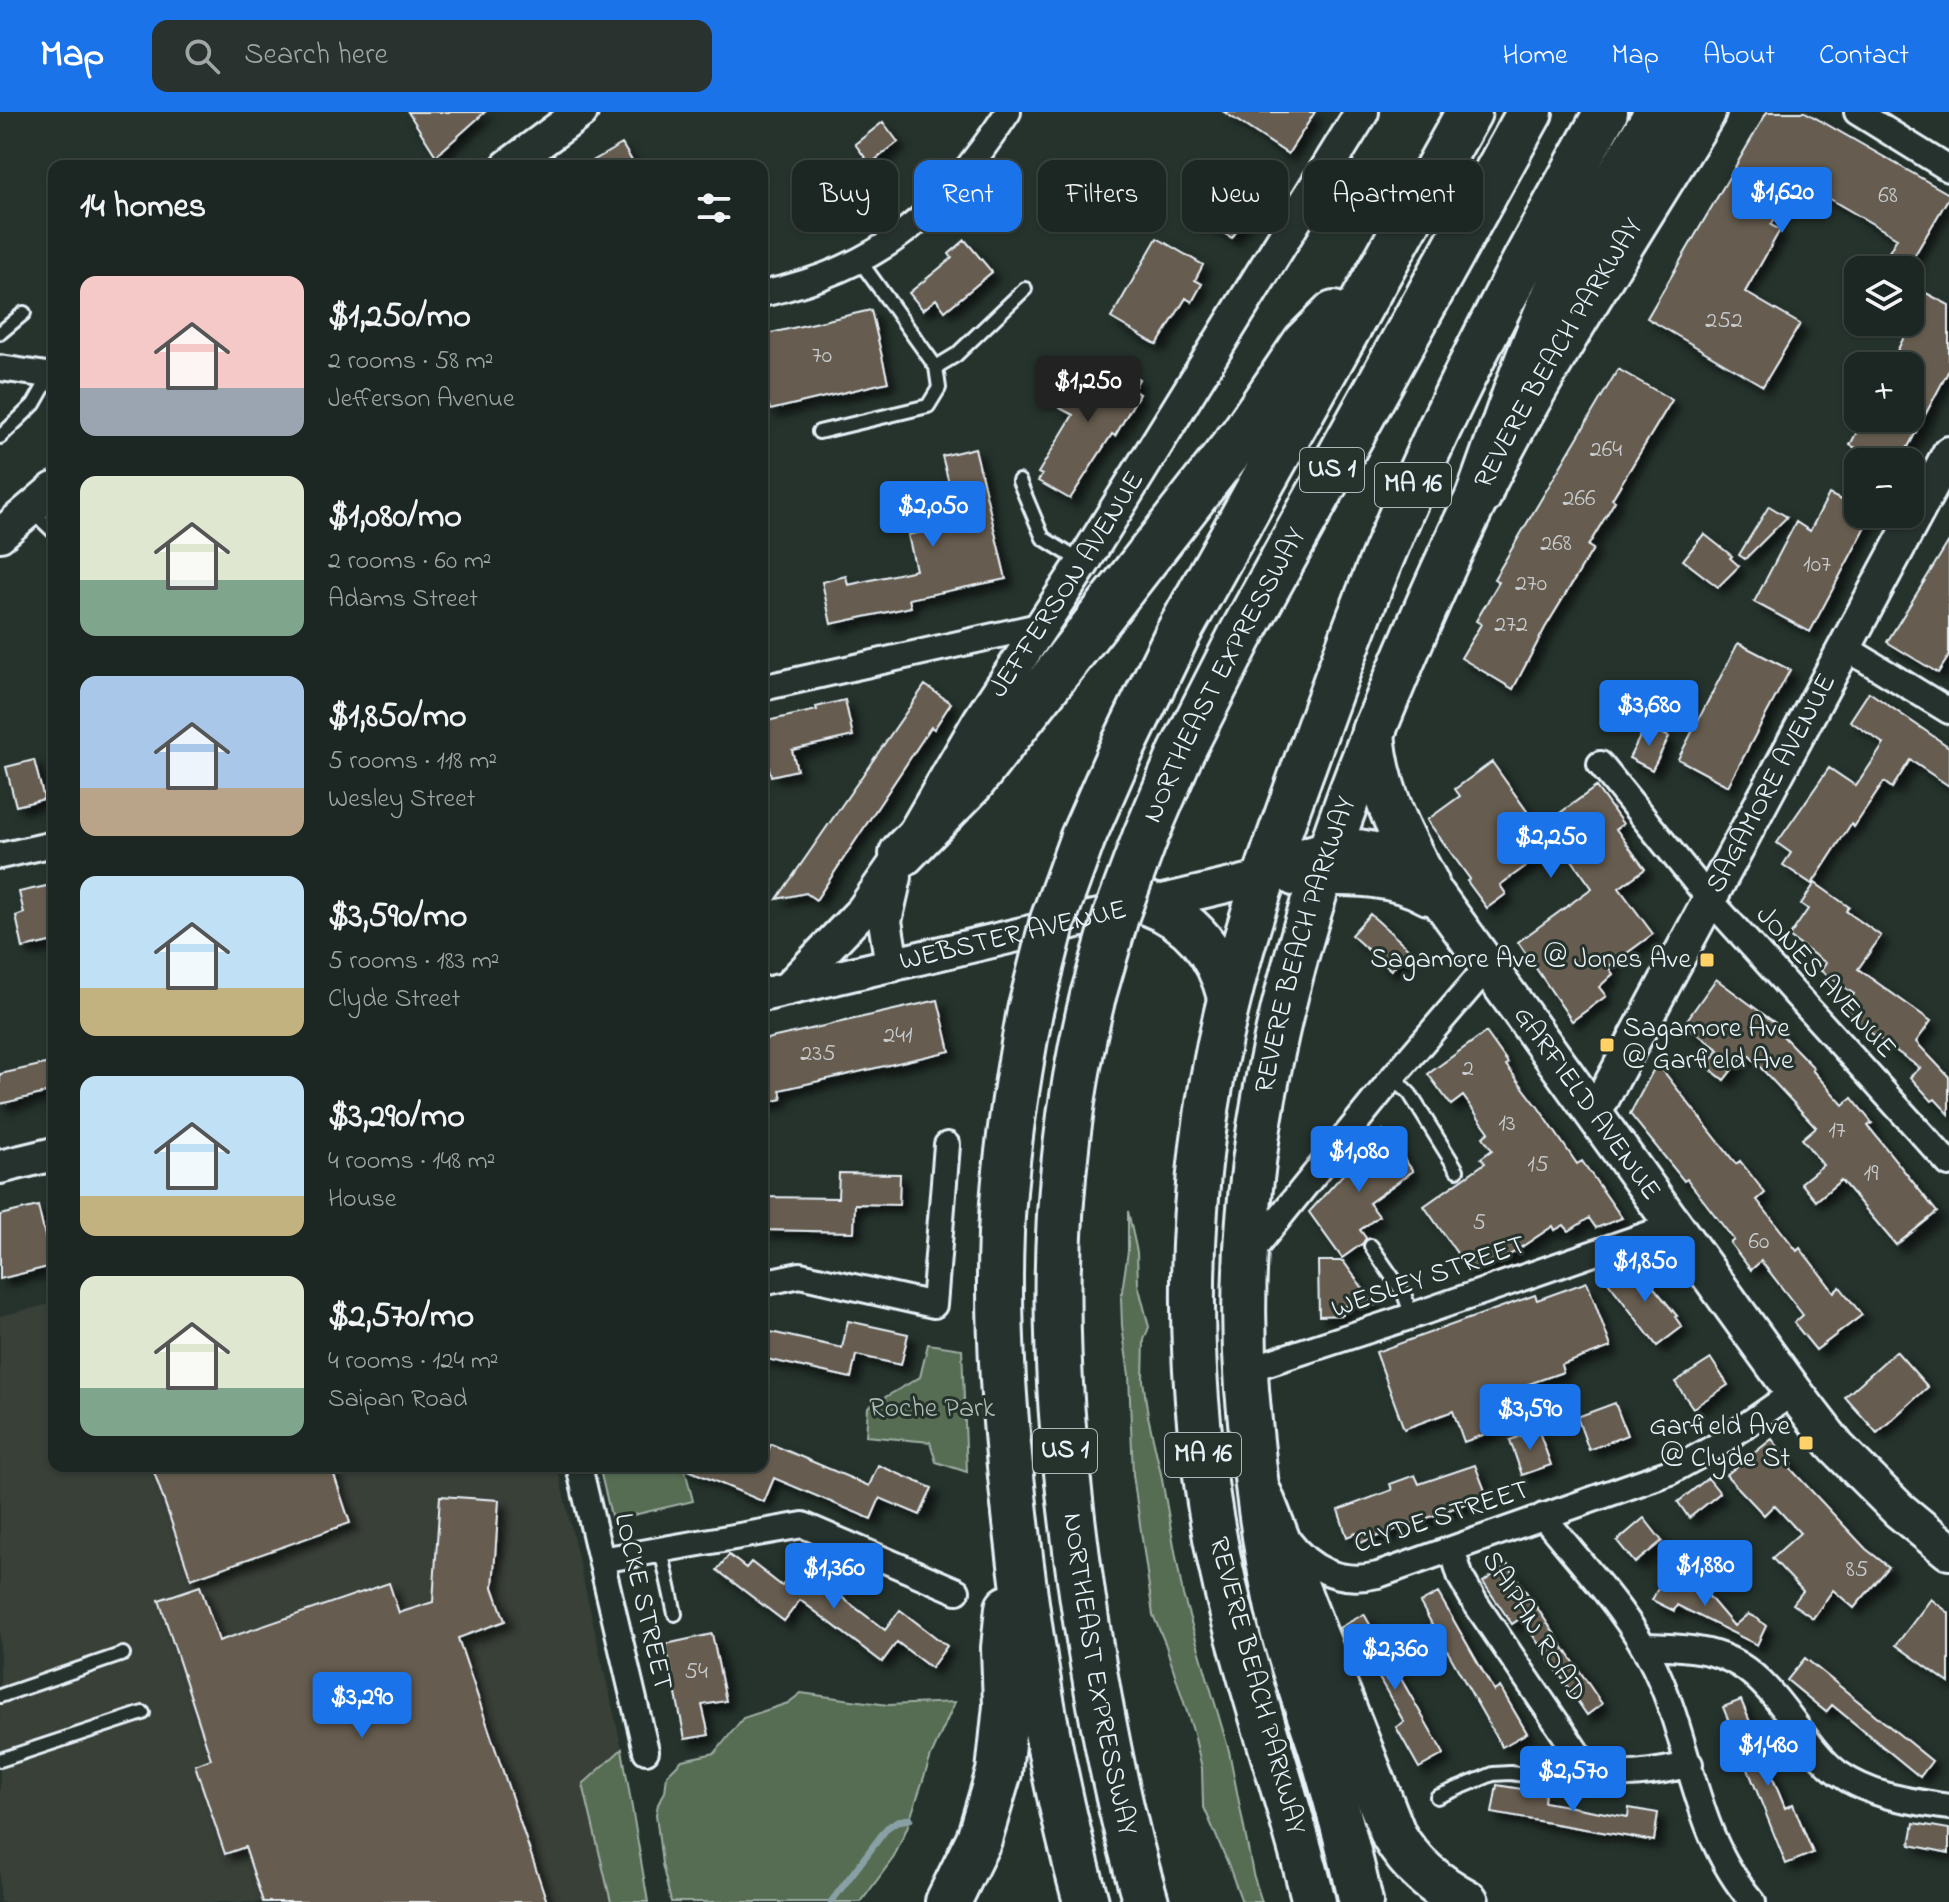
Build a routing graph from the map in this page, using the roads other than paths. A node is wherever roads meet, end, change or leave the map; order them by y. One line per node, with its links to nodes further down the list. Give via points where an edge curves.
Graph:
1 (581, 112): 10 (street)
2 (1008, 112): 12 (street, via 952,189 917,223)
3 (1362, 112): 29 (street, JEFFERSON AVENUE)
4 (1469, 112): 13 (highway, NORTHEAST EXPRESSWAY / US 1)
5 (1530, 112): 84 (highway, NORTHEAST EXPRESSWAY / US 1, bridge, via 1181,753 1117,913 1074,1081 1057,1257 1067,1476 1115,1787)
6 (1606, 112): 40 (highway, REVERE BEACH PARKWAY / MA 16, via 1502,301 1408,496 1356,621)
7 (1658, 112): 26 (highway, via 1558,287)
8 (1704, 112): 26 (highway, REVERE BEACH PARKWAY / MA 16, via 1541,381)
9 (1857, 112): 11 (street)
10 (516, 160)
11 (1947, 163)
12 (860, 261): 15 (street); 18 (lane)
13 (1386, 261): 37 (highway, via 1305,343 1243,434 972,782); 65 (highway, NORTHEAST EXPRESSWAY / US 1, bridge, via 1177,635 1083,837 1053,920 1030,1011 1008,1143 1001,1234 1002,1368)
14 (1025, 289): 18 (lane, via 956,355)
15 (768, 292)
16 (24, 313): 17 (lane)
17 (0, 333)
18 (936, 367): 22 (lane, via 939,388 928,406)
19 (0, 368): 20 (street)
20 (48, 375)
21 (48, 382): 23 (lane)
22 (819, 432)
23 (0, 437)
24 (1949, 453): 31 (street, SAGAMORE AVENUE)
25 (1019, 481): 29 (lane, via 1043,538)
26 (1479, 495): 34 (highway, REVERE BEACH PARKWAY / MA 16)
27 (42, 499): 28 (street)
28 (0, 535)
29 (1083, 563): 30 (street, JEFFERSON AVENUE)
30 (1043, 625): 32 (street); 37 (street, JEFFERSON AVENUE, via 979,721)
31 (1846, 648): 33 (street); 42 (street, SAGAMORE AVENUE)
32 (768, 687)
33 (1949, 711)
34 (1373, 730): 39 (highway, REVERE BEACH PARKWAY / MA 16); 41 (highway, via 1388,802)
35 (1600, 764): 42 (street, JONES AVENUE)
36 (48, 845): 38 (street)
37 (902, 854): 44 (street, JEFFERSON AVENUE, via 885,921); 46 (street, JEFFERSON AVENUE, via 863,910)
38 (0, 856)
39 (1324, 863): 40 (main road, GARFIELD AVENUE); 41 (main road, GARFIELD AVENUE, via 1357,848 1384,853 1406,864); 57 (highway, REVERE BEACH PARKWAY / MA 16, via 1264,1091)
40 (1265, 877): 43 (street, WEBSTER AVENUE); 47 (highway, REVERE BEACH PARKWAY / MA 16)
41 (1436, 895): 45 (main road, GARFIELD AVENUE)
42 (1711, 901): 49 (street, SAGAMORE AVENUE); 52 (street, JONES AVENUE)
43 (1149, 904): 44 (street, WEBSTER AVENUE); 47 (highway, via 1181,921 1208,948)
44 (892, 965): 46 (street, WEBSTER AVENUE)
45 (1488, 966): 48 (street); 49 (main road, GARFIELD AVENUE)
46 (774, 992)
47 (1229, 997): 85 (highway, REVERE BEACH PARKWAY / MA 16, via 1212,1079 1196,1211 1194,1339 1200,1432 1230,1607)
48 (1393, 1077): 54 (lane, via 1410,1094); 57 (street)
49 (1594, 1115): 55 (main road, GARFIELD AVENUE)
50 (947, 1145): 58 (street, via 934,1305 800,1275)
51 (48, 1155): 53 (street)
52 (1949, 1164)
53 (0, 1167)
54 (1457, 1170)
55 (1675, 1225): 59 (street, WESLEY STREET); 61 (main road, GARFIELD AVENUE)
56 (1371, 1246): 59 (lane, via 1404,1294)
57 (1245, 1260): 60 (highway, REVERE BEACH PARKWAY / MA 16)
58 (768, 1282)
59 (1412, 1316): 60 (street, WESLEY STREET)
60 (1246, 1370): 63 (highway, REVERE BEACH PARKWAY / MA 16)
61 (1794, 1392): 64 (street, CLYDE STREET, via 1685,1465); 68 (main road, GARFIELD AVENUE, via 1837,1448)
62 (580, 1472): 69 (street, LOCKE STREET)
63 (1260, 1496): 66 (street, CLYDE STREET, via 1300,1555 1338,1577 1378,1575); 86 (highway, REVERE BEACH PARKWAY / MA 16, via 1282,1630); 87 (highway, via 1389,1827 1415,1866)
64 (1543, 1516): 66 (street, CLYDE STREET); 72 (street)
65 (1016, 1522): 82 (highway, via 999,1772 979,1839); 83 (highway, NORTHEAST EXPRESSWAY / US 1, via 1052,1756)
66 (1452, 1549): 78 (street, SAIPAN ROAD, via 1476,1604)
67 (661, 1550): 69 (street); 70 (street, via 803,1525); 71 (lane)
68 (1949, 1551)
69 (601, 1560): 76 (street, LOCKE STREET)
70 (957, 1591)
71 (675, 1614)
72 (1644, 1646): 79 (street); 81 (street, via 1696,1648 1735,1661 1756,1676 1821,1758 1848,1779 1897,1799)
73 (123, 1654): 74 (lane)
74 (0, 1696)
75 (143, 1713): 77 (lane)
76 (646, 1751)
77 (0, 1760)
78 (1581, 1762): 79 (street, via 1590,1770 1609,1773); 80 (lane, via 1555,1779 1499,1773)
79 (1690, 1764): 88 (street, via 1718,1849)
80 (1437, 1797)
81 (1949, 1807)
82 (948, 1902)
83 (1086, 1902)
84 (1146, 1902)
85 (1314, 1902)
86 (1361, 1902)
87 (1466, 1902)
88 (1753, 1902)

